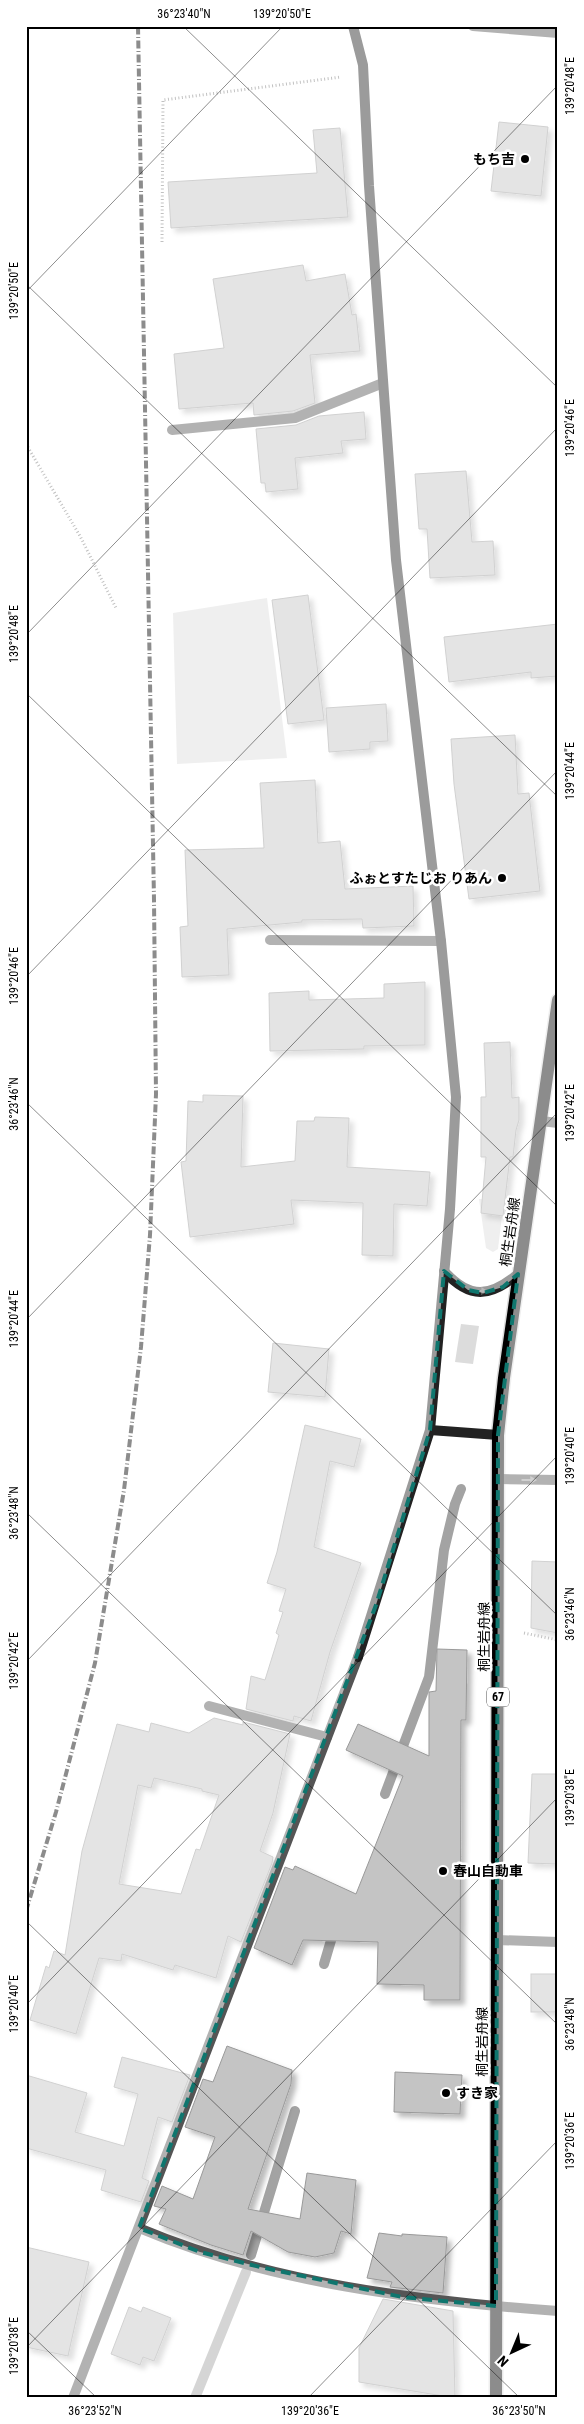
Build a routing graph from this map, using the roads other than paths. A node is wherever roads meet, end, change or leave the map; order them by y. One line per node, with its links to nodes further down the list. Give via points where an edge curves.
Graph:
1 (473, 26): 3 (street)
2 (356, 27): 4 (street, via 363,65)
3 (558, 33)
4 (383, 383): 5 (street, via 295,418); 7 (street, via 396,560)
5 (172, 430)
6 (270, 940): 7 (street)
7 (441, 941): 11 (street, via 456,1097)
8 (558, 1000): 9 (main road, 桐生岩舟線 / 67)
9 (541, 1121): 10 (street); 12 (main road, 桐生岩舟線 / 67)
10 (558, 1123)
11 (444, 1271): 12 (street, one-way to 12, via 468,1290 483,1293 503,1287); 13 (street)
12 (518, 1274): 14 (main road, 桐生岩舟線 / 67)
13 (430, 1430): 14 (street); 18 (street, via 358,1657)
14 (498, 1435): 15 (main road, 桐生岩舟線 / 67)
15 (500, 1479): 16 (street, one-way to 16); 19 (main road, 桐生岩舟線 / 67)
16 (558, 1480)
17 (210, 1706): 18 (street)
18 (327, 1736): 21 (street)
19 (497, 1940): 20 (street); 22 (main road, 桐生岩舟線 / 67)
20 (558, 1942)
21 (139, 2228): 22 (street, via 209,2254 314,2279 402,2297); 24 (street)
22 (496, 2306): 23 (street); 25 (main road, 桐生岩舟線 / 67)
23 (558, 2311)
24 (73, 2398)
25 (496, 2398)

